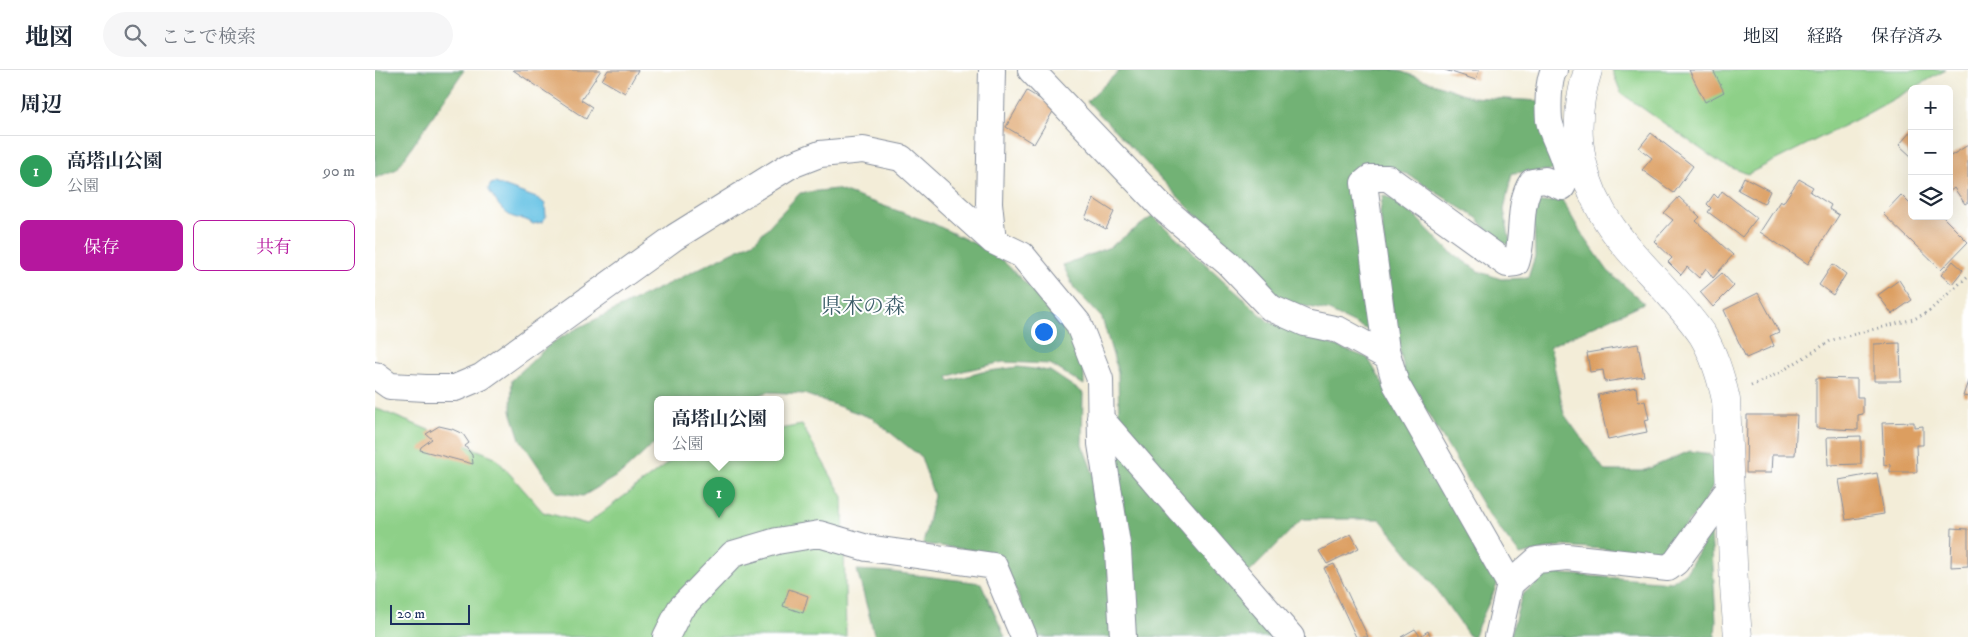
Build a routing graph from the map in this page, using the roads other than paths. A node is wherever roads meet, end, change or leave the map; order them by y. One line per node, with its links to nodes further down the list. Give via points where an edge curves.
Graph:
1 (991, 70): 5 (street, via 989,203)
2 (1031, 70): 6 (street, via 1163,208 1228,263 1271,308 1305,323 1339,330)
3 (1554, 70): 6 (street, via 1550,77 1549,121 1565,166 1566,182 1562,187 1545,180 1532,182 1526,192 1517,263 1507,264 1388,178 1370,178 1365,183)
4 (1588, 70): 9 (street, via 1579,108 1579,142 1586,178 1603,213 1631,251 1693,322 1714,358 1726,400)
5 (993, 241): 7 (street, via 901,158 863,150 820,154 789,166 675,237 481,377 455,388 426,388 390,386); 8 (street, via 1022,255 1078,323 1100,379)
6 (1388, 357): 10 (street, via 1396,384)
7 (375, 375)
8 (1100, 418): 13 (street, via 1101,444 1118,550); 14 (street)
9 (1729, 489): 10 (street, via 1676,562 1668,568 1567,557 1537,560); 16 (street)
10 (1510, 584): 15 (street)
11 (666, 637): 12 (street, via 680,609 733,554 777,541 819,534 867,548 994,566)
12 (1024, 637)
13 (1123, 637)
14 (1291, 637)
15 (1497, 637)
16 (1737, 637)

